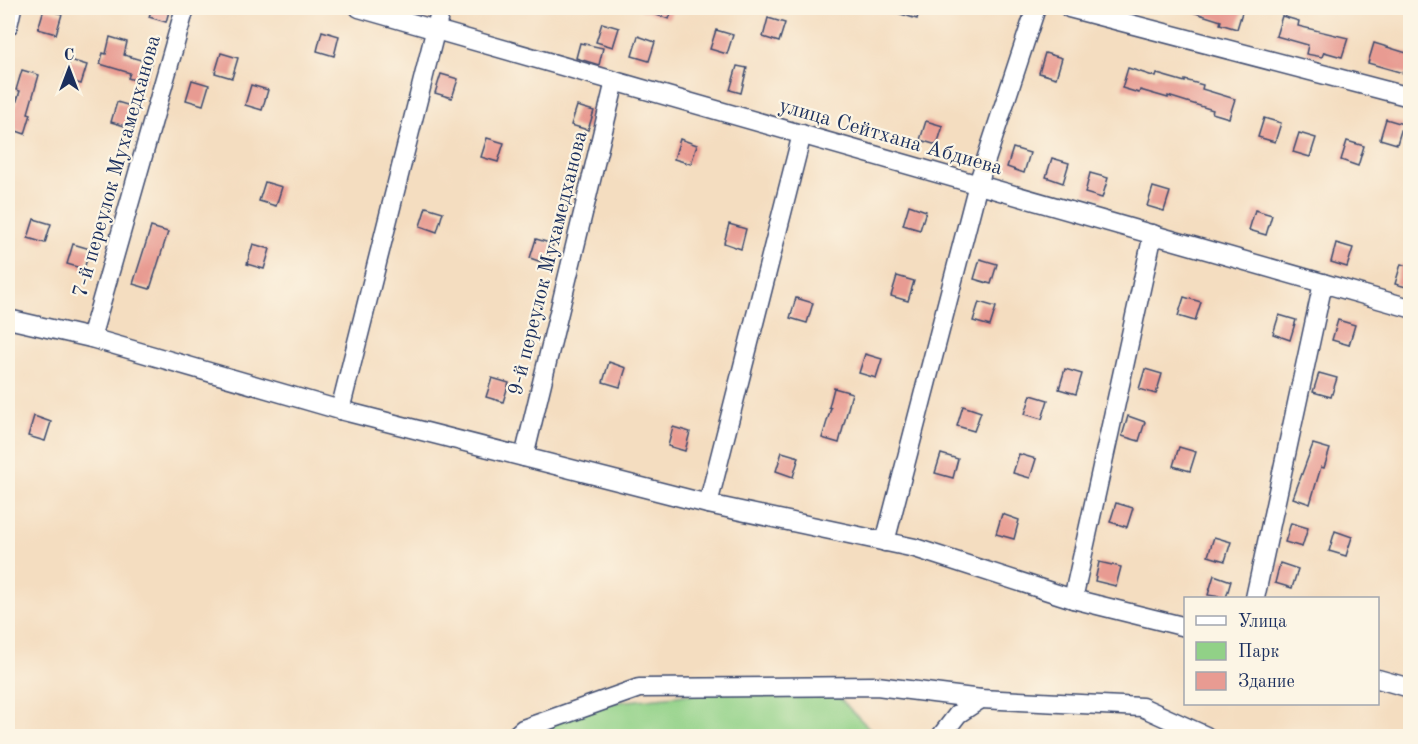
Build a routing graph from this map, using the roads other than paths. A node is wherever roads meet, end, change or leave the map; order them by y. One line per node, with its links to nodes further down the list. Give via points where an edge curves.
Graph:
1 (12, 8): 7 (street)
2 (185, 8): 17 (street, 7-й переулок Мухамедханова)
3 (359, 8): 8 (street, улица Сейтхана Абдиева)
4 (441, 8): 8 (street)
5 (1036, 8): 12 (street)
6 (1069, 8): 10 (street)
7 (8, 26)
8 (436, 30): 9 (street, улица Сейтхана Абдиева); 18 (street)
9 (615, 81): 11 (street, улица Сейтхана Абдиева); 19 (street, 9-й переулок Мухамедханова)
10 (1410, 97)
11 (802, 134): 12 (street, улица Сейтхана Абдиева); 20 (street)
12 (978, 184): 13 (street, улица Сейтхана Абдиева); 21 (street)
13 (1153, 234): 14 (street, улица Сейтхана Абдиева); 23 (street)
14 (1323, 283): 15 (street, улица Сейтхана Абдиева); 22 (street)
15 (1410, 308)
16 (8, 319): 17 (street)
17 (91, 338): 18 (street)
18 (340, 410): 19 (street)
19 (524, 457): 20 (street)
20 (708, 504): 21 (street)
21 (885, 542): 23 (street)
22 (1255, 597)
23 (1073, 599): 24 (street)
24 (1184, 627)
25 (1379, 680): 26 (street)
26 (1410, 688)
27 (981, 699): 28 (street, via 876,686 639,688 523,729); 29 (street, via 958,714); 30 (street, via 1142,707)
28 (515, 736)
29 (941, 736)
30 (1206, 736)

